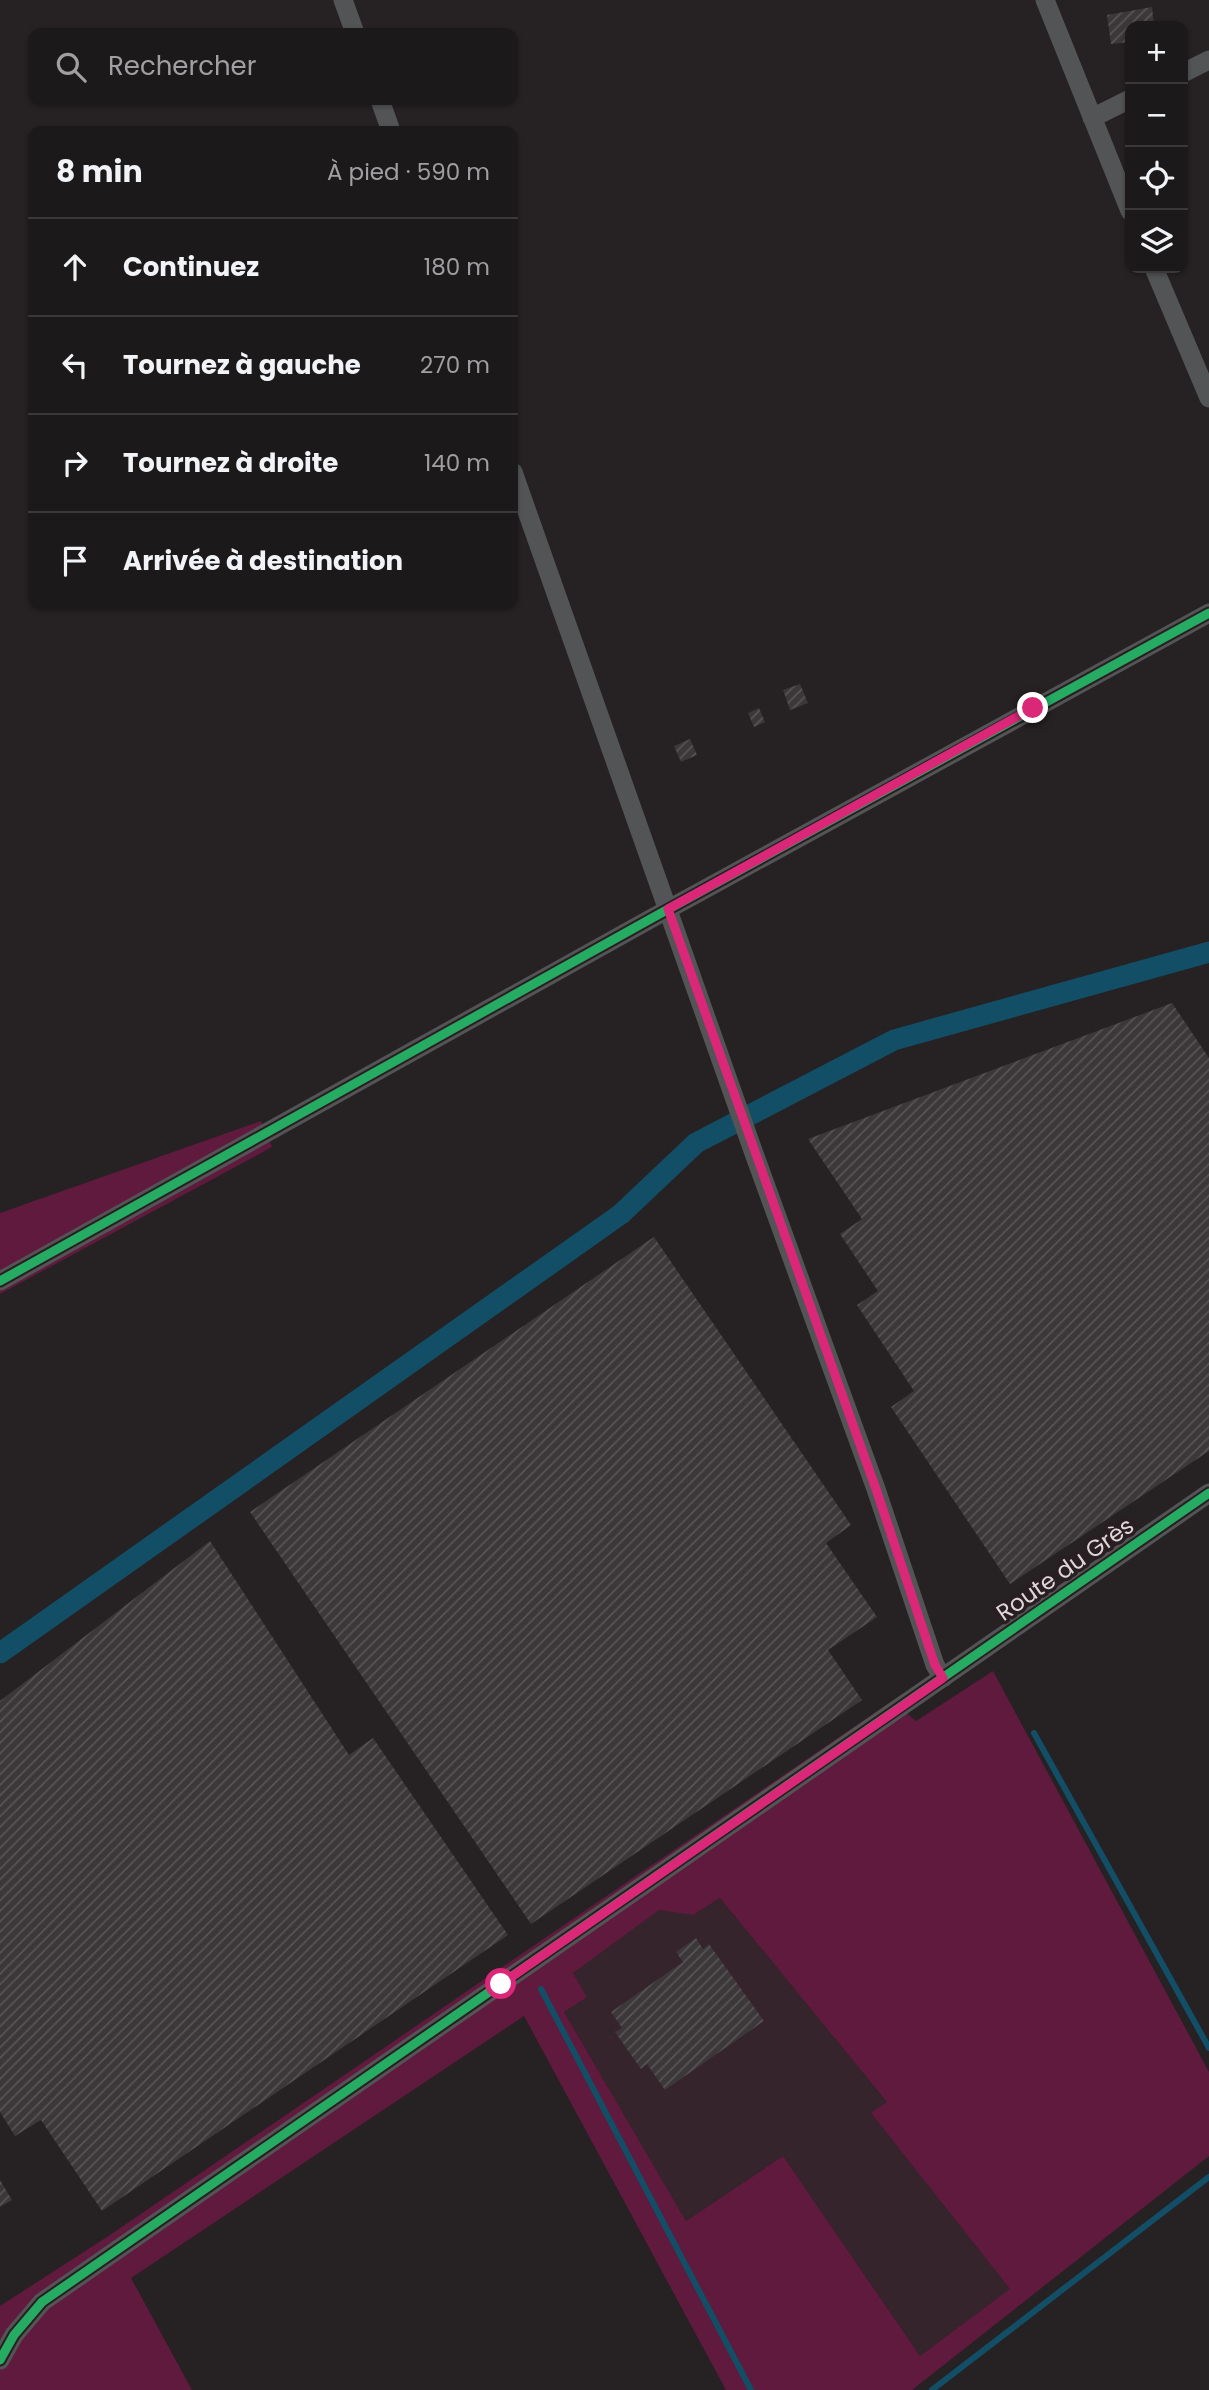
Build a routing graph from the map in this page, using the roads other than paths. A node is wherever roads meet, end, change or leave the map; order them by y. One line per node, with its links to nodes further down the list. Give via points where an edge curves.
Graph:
1 (343, 0): 3 (street)
2 (1045, 0): 8 (street)
3 (353, 28)
4 (1209, 60): 5 (street)
5 (1188, 70)
6 (1125, 102): 8 (street)
7 (382, 105): 9 (street)
8 (1092, 118): 10 (street)
9 (389, 126)
10 (1130, 210)
11 (1156, 273): 12 (street)
12 (1209, 398)
13 (518, 486): 15 (street)
14 (1209, 613): 15 (street)
15 (668, 909): 16 (street); 18 (street)
16 (0, 1281)
17 (1209, 1493): 18 (street, Route du Grès)
18 (943, 1678): 19 (street, Route du Grès, via 53,2294)
19 (7, 2338): 20 (street, Route du Grès)
20 (0, 2360)

